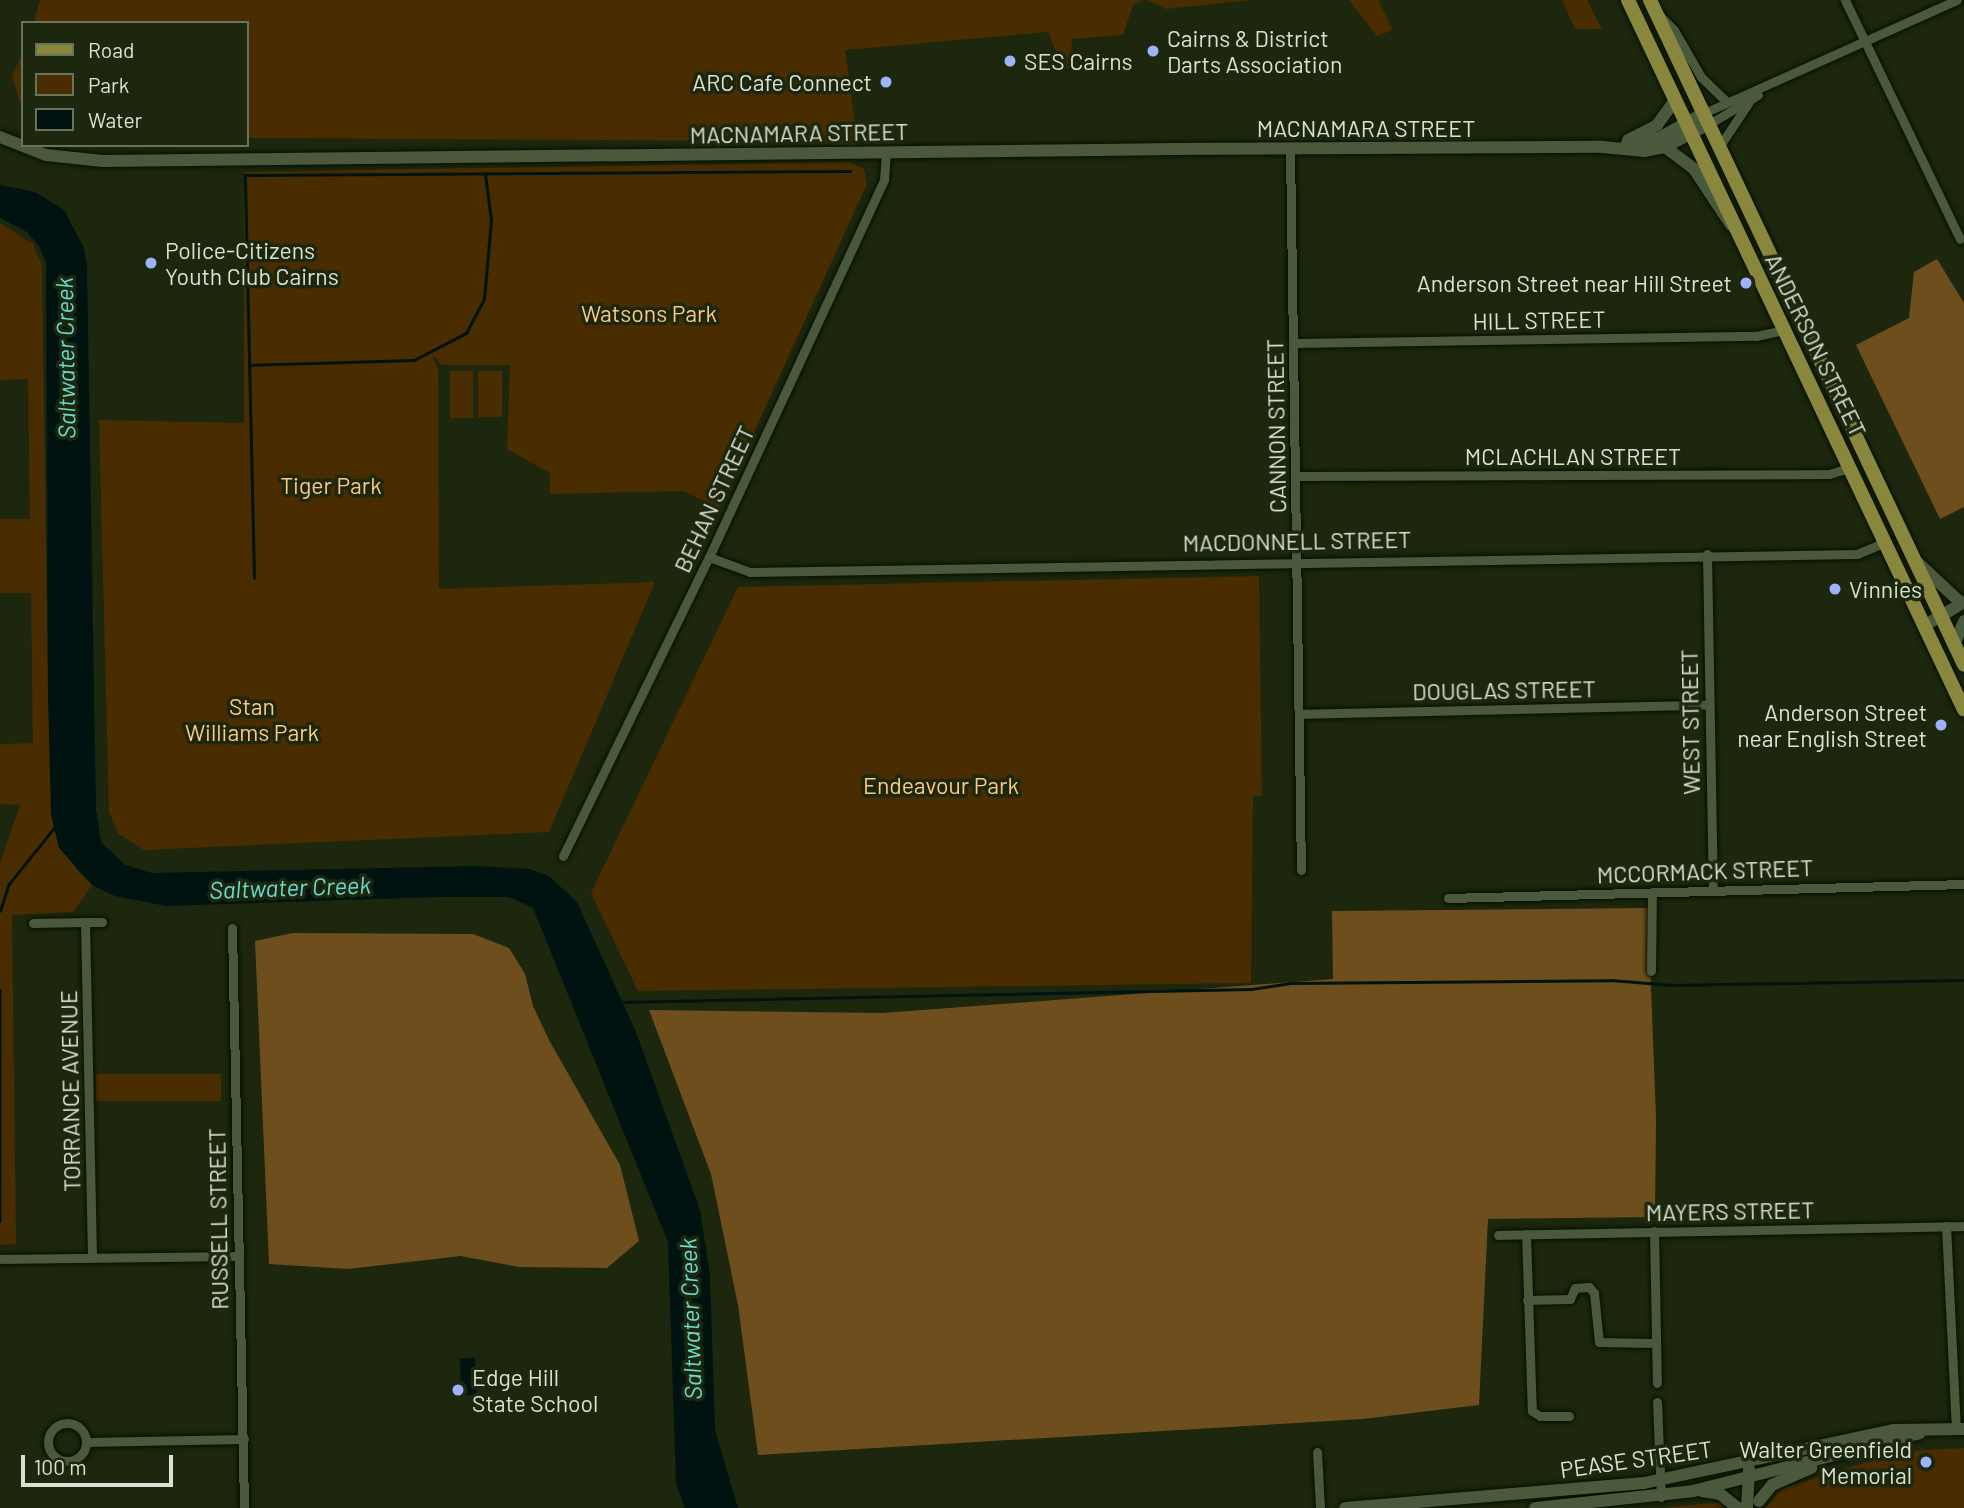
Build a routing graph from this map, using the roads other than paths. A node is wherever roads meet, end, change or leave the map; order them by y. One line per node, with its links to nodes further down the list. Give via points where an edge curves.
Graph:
1 (1628, 0): 8 (main road, ANDERSON STREET)
2 (1845, 0): 5 (street)
3 (1956, 0): 5 (street)
4 (1653, 6): 9 (street, via 1674,30 1702,77); 10 (main road, ANDERSON STREET)
5 (1865, 43): 6 (street); 22 (street)
6 (1771, 86): 7 (street); 9 (street)
7 (1752, 98): 10 (street); 15 (street)
8 (1675, 100): 11 (main road, ANDERSON STREET); 13 (street, via 1657,125)
9 (1727, 102): 10 (street)
10 (1707, 118): 11 (street, MACNAMARA STREET); 15 (main road, ANDERSON STREET)
11 (1690, 128): 13 (street, MACNAMARA STREET); 18 (street, MACNAMARA STREET); 21 (main road, ANDERSON STREET)
12 (0, 137): 14 (street, MACNAMARA STREET)
13 (1621, 143): 17 (street, MACNAMARA STREET)
14 (21, 145)
15 (1719, 146): 30 (main road, ANDERSON STREET)
16 (26, 147): 20 (street, MACNAMARA STREET, via 46,155 103,161)
17 (1603, 147): 18 (street, MACNAMARA STREET, via 1644,151); 19 (street, MACNAMARA STREET)
18 (1665, 147): 21 (street, via 1700,176)
19 (1290, 149): 20 (street, MACNAMARA STREET); 24 (street, CANNON STREET)
20 (887, 153): 29 (street, BEHAN STREET, via 884,180)
21 (1737, 233): 23 (main road, ANDERSON STREET)
22 (1961, 239)
23 (1784, 330): 24 (street, HILL STREET, via 1756,336); 25 (main road, ANDERSON STREET)
24 (1294, 342): 26 (street, CANNON STREET)
25 (1849, 468): 26 (street, MCLACHLAN STREET, via 1822,474); 27 (main road, ANDERSON STREET)
26 (1296, 476): 31 (street, CANNON STREET)
27 (1885, 542): 28 (street, MACDONNELL STREET, via 1860,554); 35 (main road, ANDERSON STREET)
28 (1707, 554): 31 (street, MACDONNELL STREET); 38 (street, WEST STREET)
29 (709, 557): 31 (street, MACDONNELL STREET, via 750,572); 41 (street, BEHAN STREET)
30 (1914, 559): 32 (street); 33 (main road, ANDERSON STREET)
31 (1297, 560): 40 (street, CANNON STREET)
32 (1963, 604): 33 (street)
33 (1941, 617): 35 (street); 36 (main road, ANDERSON STREET)
34 (1964, 621): 36 (street)
35 (1924, 626): 39 (main road, ANDERSON STREET)
36 (1954, 645): 37 (main road, ANDERSON STREET)
37 (1964, 665)
38 (1709, 705): 40 (street, DOUGLAS STREET); 44 (street, WEST STREET)
39 (1964, 710)
40 (1299, 714): 42 (street, CANNON STREET)
41 (563, 856)
42 (1301, 870)
43 (1964, 884): 44 (street, MCCORMACK STREET)
44 (1713, 890): 45 (street, MCCORMACK STREET)
45 (1652, 893): 46 (street, MCCORMACK STREET); 51 (street)
46 (1448, 898)
47 (85, 922): 48 (street); 49 (street); 58 (street, TORRANCE AVENUE)
48 (102, 922)
49 (33, 923)
50 (232, 928): 57 (street, RUSSELL STREET)
51 (1651, 971)
52 (1946, 1226): 53 (street, MAYERS STREET); 54 (street, MAYERS STREET); 65 (street)
53 (1964, 1226)
54 (1654, 1231): 55 (street, MAYERS STREET); 61 (street)
55 (1526, 1234): 56 (street, MAYERS STREET); 60 (street)
56 (1498, 1235)
57 (237, 1256): 58 (street); 67 (street, RUSSELL STREET)
58 (92, 1258): 59 (street)
59 (0, 1259)
60 (1527, 1300): 61 (street, via 1570,1299 1575,1287 1588,1287 1594,1293 1599,1342); 64 (street, via 1532,1411 1540,1416)
61 (1654, 1343): 62 (street)
62 (1657, 1383)
63 (1657, 1402): 72 (street)
64 (1569, 1416)
65 (1960, 1429): 66 (street, PEASE STREET)
66 (1930, 1430): 70 (street, PEASE STREET); 71 (street, PEASE STREET, via 1885,1432)
67 (244, 1439): 68 (street); 76 (street, RUSSELL STREET)
68 (86, 1442): 68 (street, via 82,1453 67,1461 52,1453 48,1441 53,1429 65,1423 82,1430)
69 (1317, 1452): 77 (street)
70 (1837, 1457): 71 (street, PEASE STREET); 75 (street, via 1777,1481)
71 (1751, 1471): 72 (street, PEASE STREET); 73 (street, PEASE STREET); 75 (street); 81 (street)
72 (1659, 1481): 74 (street); 78 (street, PEASE STREET)
73 (1693, 1492): 74 (street, PEASE STREET); 80 (street, via 1714,1491)
74 (1661, 1497): 79 (street, PEASE STREET)
75 (1759, 1505)
76 (244, 1508)
77 (1321, 1508)
78 (1345, 1508)
79 (1535, 1508)
80 (1738, 1508)
81 (1747, 1508)

